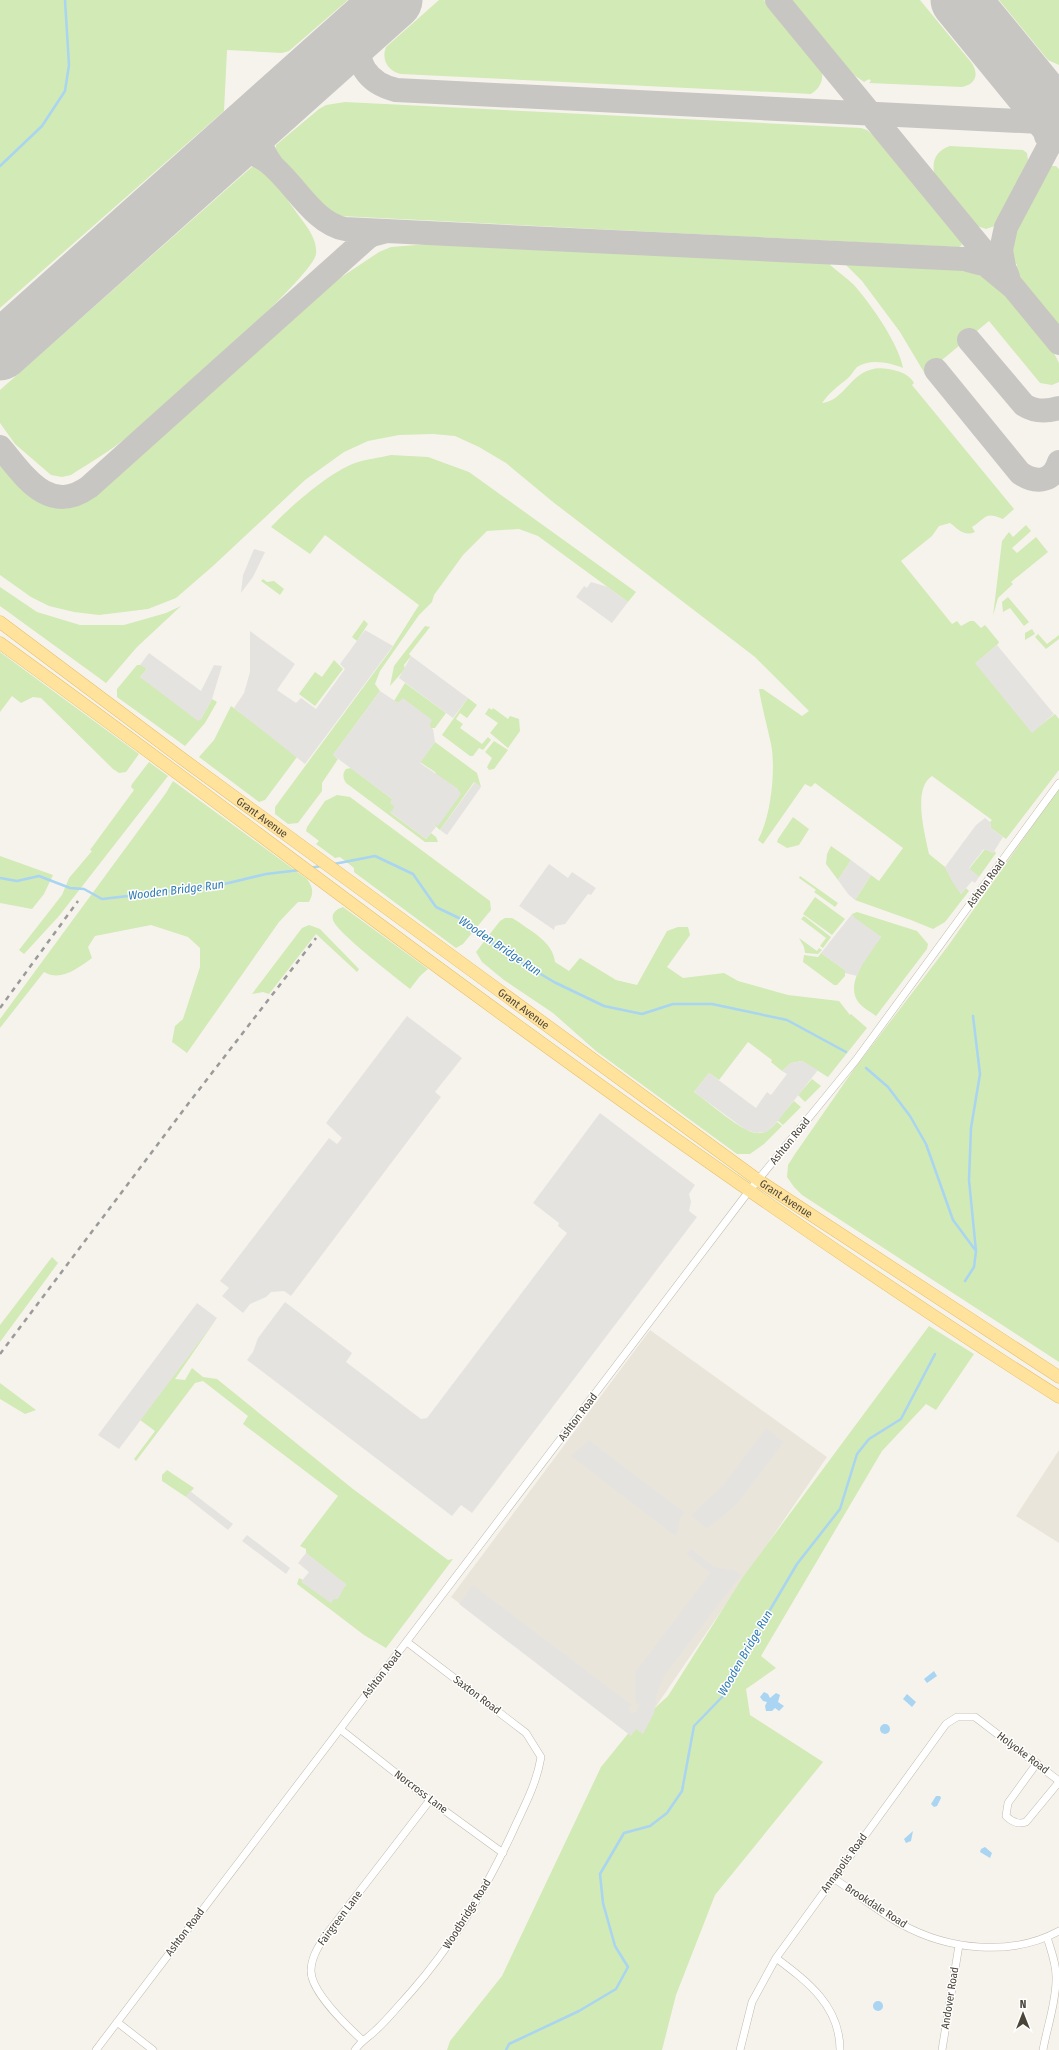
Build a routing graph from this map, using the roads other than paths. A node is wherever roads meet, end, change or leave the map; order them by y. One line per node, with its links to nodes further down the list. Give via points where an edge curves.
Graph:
1 (0, 622): 5 (main road, Grant Avenue)
2 (0, 642): 4 (main road, Grant Avenue)
3 (1059, 783): 8 (street, Ashton Road, via 856,1060)
4 (194, 787): 5 (main road, via 223,796 254,817); 7 (main road, Grant Avenue)
5 (260, 816): 6 (main road, Grant Avenue)
6 (533, 1015): 7 (main road); 8 (main road, Grant Avenue)
7 (522, 1029): 9 (main road, Grant Avenue)
8 (758, 1180): 9 (street, Ashton Road); 10 (main road, Grant Avenue)
9 (749, 1191): 11 (main road, Grant Avenue); 14 (street, Ashton Road)
10 (927, 1292): 11 (main road); 12 (main road, Grant Avenue)
11 (918, 1305): 13 (main road, Grant Avenue)
12 (1059, 1378)
13 (1059, 1397)
14 (407, 1642): 16 (street, Ashton Road); 17 (street, Saxton Road, via 526,1733)
15 (986, 1725): 18 (street, Holyoke Road); 22 (street, Annapolis Road, via 970,1716 957,1717 941,1728)
16 (340, 1729): 20 (street, Norcross Lane); 27 (street, Ashton Road)
17 (540, 1754): 21 (street, Woodbridge Road, via 536,1782)
18 (1037, 1763): 19 (street, Holyoke Road); 19 (street, Holyoke Road, via 1008,1803 1006,1816 1010,1820 1020,1824 1026,1822)
19 (1059, 1781)
20 (430, 1800): 21 (street, Norcross Lane); 28 (street, Fairgreen Lane, via 323,1939 312,1961 312,1981)
21 (503, 1853): 28 (street, Woodbridge Road, via 443,1952 412,1991 376,2030)
22 (833, 1878): 25 (street, Brookdale Road, via 902,1924 932,1938); 26 (street, Annapolis Road)
23 (1059, 1931): 24 (street, Brookdale Road)
24 (1047, 1937): 25 (street, Brookdale Road, via 995,1947); 35 (street, via 1055,1961 1056,1979 1055,1998)
25 (959, 1945): 34 (street, Andover Road)
26 (776, 1958): 32 (street, Annapolis Road, via 752,2002); 33 (street, via 818,1993 832,2014)
27 (117, 2022): 29 (street, Ashton Road); 30 (street)
28 (362, 2040): 31 (street, Woodbridge Road)
29 (96, 2050)
30 (153, 2050)
31 (354, 2050)
32 (740, 2050)
33 (840, 2050)
34 (942, 2050)
35 (1043, 2050)

